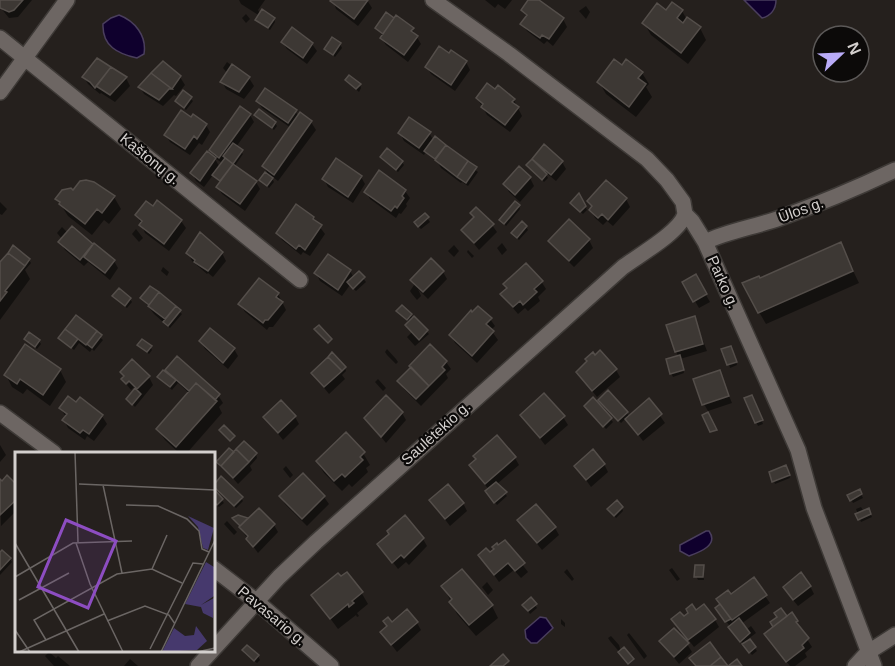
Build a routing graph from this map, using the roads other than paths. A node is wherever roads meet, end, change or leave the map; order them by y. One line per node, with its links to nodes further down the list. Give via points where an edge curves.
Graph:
1 (67, 0): 4 (street)
2 (433, 0): 7 (street, Parko g., via 647,159 683,202)
3 (0, 38): 4 (street, Kaštonų g.)
4 (25, 58): 5 (street); 9 (street, Kaštonų g.)
5 (0, 92)
6 (895, 170): 8 (street, Ūlos g., via 843,194)
7 (685, 214): 8 (street, Parko g.); 13 (street, Saulėtekio g., via 673,230 623,267 389,475)
8 (705, 242): 17 (street, Parko g., via 798,450 814,508)
9 (300, 280)
10 (0, 413): 11 (street)
11 (53, 452)
12 (214, 569): 13 (street, Pavasario g.)
13 (256, 602): 15 (street, Saulėtekio g.); 19 (street, Pavasario g.)
14 (895, 635): 17 (street)
15 (214, 648)
16 (212, 651): 18 (street, Saulėtekio g.)
17 (871, 660): 20 (street)
18 (198, 666)
19 (331, 666)
20 (855, 666)

